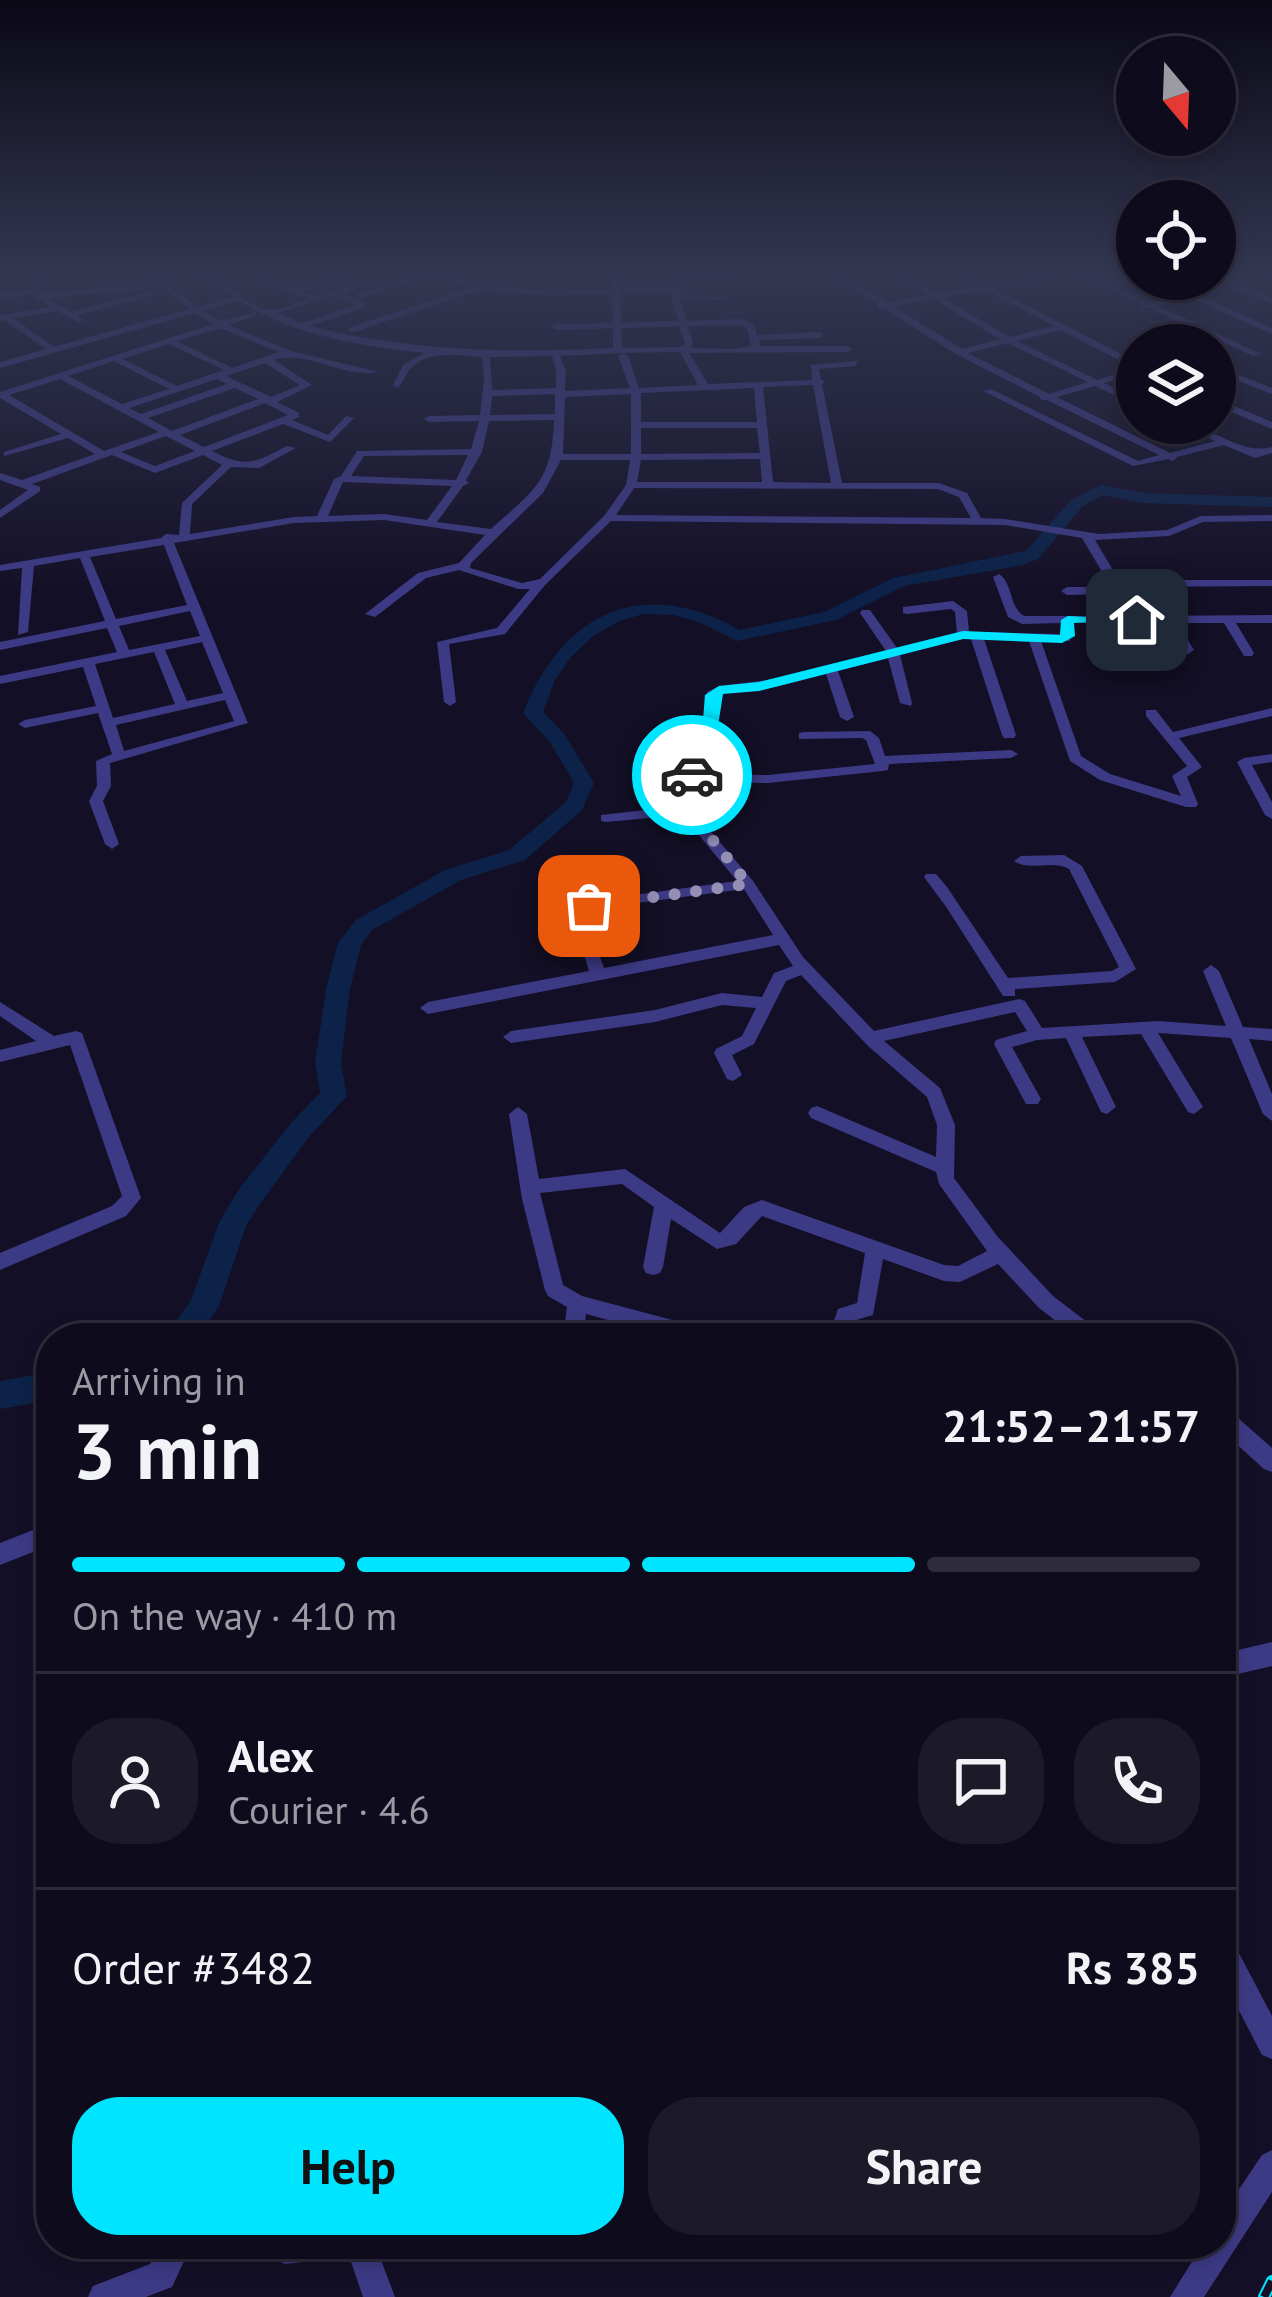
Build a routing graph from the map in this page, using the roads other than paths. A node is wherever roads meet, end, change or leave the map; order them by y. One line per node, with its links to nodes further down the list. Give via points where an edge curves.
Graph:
1 (48, 380): 28 (street)
2 (69, 380): 33 (street)
3 (159, 380): 23 (street)
4 (202, 380): 23 (street)
5 (228, 380): 18 (street)
6 (299, 380): 31 (street, via 307,385)
7 (400, 380): 20 (street)
8 (486, 380): 27 (street)
9 (559, 380): 26 (street)
10 (632, 380): 24 (street)
11 (699, 380): 22 (street)
12 (771, 380): 19 (street)
13 (1012, 380): 30 (street)
14 (1088, 380): 17 (street)
15 (1103, 380): 17 (street)
16 (820, 382): 19 (street); 66 (street)
17 (1094, 383): 29 (street); 30 (street)
18 (236, 384): 31 (street); 37 (street)
19 (773, 384): 21 (street)
20 (398, 385)
21 (758, 385): 22 (street); 43 (street)
22 (705, 388): 24 (street)
23 (176, 389): 33 (street)
24 (636, 391): 26 (street); 44 (street)
25 (988, 391): 32 (street)
26 (560, 392): 27 (street); 36 (street)
27 (486, 393): 39 (street)
28 (1, 395): 47 (street)
29 (1116, 395)
30 (1045, 398): 32 (street); 42 (street)
31 (268, 400): 41 (street, via 296,413); 46 (street)
32 (1016, 406): 58 (street, via 1130,462)
33 (121, 408): 37 (street)
34 (1236, 410): 45 (street)
35 (1116, 416): 42 (street)
36 (557, 417): 39 (street); 56 (street)
37 (139, 418): 46 (street)
38 (350, 418): 41 (street, via 330,439)
39 (484, 418): 40 (street); 53 (street)
40 (429, 419)
41 (285, 421): 52 (street)
42 (1099, 423): 58 (street)
43 (762, 424): 44 (street); 55 (street)
44 (636, 425): 57 (street)
45 (1272, 426)
46 (170, 433): 52 (street); 54 (street)
47 (68, 435): 54 (street); 59 (street)
48 (1218, 444): 58 (street)
49 (1229, 444): 51 (street, via 1255,455)
50 (291, 448): 60 (street, via 255,466)
51 (1272, 450)
52 (206, 451): 54 (street, via 148,470); 60 (street)
53 (477, 452): 62 (street, via 362,453); 64 (street)
54 (109, 453): 63 (street)
55 (765, 456): 57 (street); 67 (street)
56 (558, 457): 57 (street); 75 (street, via 539,491)
57 (636, 457): 65 (street)
58 (1173, 458)
59 (3, 459)
60 (229, 464): 76 (street, via 187,502)
61 (0, 476): 63 (street)
62 (345, 478): 64 (street); 69 (street, via 335,480)
63 (24, 483): 68 (street, via 35,491)
64 (464, 483): 72 (street)
65 (631, 485): 67 (street); 70 (street)
66 (837, 486): 67 (street); 73 (street, via 949,488 963,495)
67 (768, 487)
68 (0, 515)
69 (321, 518): 72 (street); 76 (street)
70 (608, 518): 73 (street); 85 (street)
71 (1265, 518): 74 (street); 77 (street, via 1201,519 1159,535)
72 (433, 521): 75 (street)
73 (978, 522): 77 (street)
74 (1272, 532)
75 (493, 533): 81 (street)
76 (184, 535): 78 (street)
77 (1083, 536): 86 (street)
78 (166, 537): 79 (street); 88 (street)
79 (83, 554): 80 (street); 97 (street)
80 (28, 564): 82 (street); 98 (street)
81 (463, 566): 85 (street, via 469,574); 91 (street, via 422,575)
82 (0, 568)
83 (999, 578): 94 (street, via 1016,618)
84 (1272, 583): 86 (street)
85 (539, 585): 112 (street, via 494,635 443,642)
86 (1117, 587): 87 (street); 95 (street)
87 (1067, 591)
88 (194, 608): 97 (street); 100 (street)
89 (907, 610): 99 (street, via 953,605)
90 (866, 613): 105 (street)
91 (371, 614)
92 (1228, 619): 93 (street); 96 (street); 106 (street)
93 (1272, 619)
94 (1068, 620): 95 (street); 101 (street, via 1066,638)
95 (1137, 620): 96 (street)
96 (1169, 620): 104 (street)
97 (110, 624): 102 (street); 107 (street)
98 (22, 632)
99 (969, 634): 101 (street); 105 (street); 120 (street)
100 (206, 638): 103 (street); 111 (street)
101 (1034, 638): 122 (street, via 1078,761 1191,803 1179,776 1196,767)
102 (0, 646)
103 (158, 647): 107 (street); 114 (street)
104 (1188, 650)
105 (893, 652): 109 (street); 113 (street)
106 (1248, 652)
107 (124, 654): 108 (street)
108 (88, 662): 110 (street); 117 (street)
109 (830, 667): 118 (street); 127 (street, via 712,695 708,745)
110 (2, 680)
111 (232, 695): 114 (street); 124 (street, via 242,723)
112 (450, 702)
113 (906, 703)
114 (182, 706): 117 (street)
115 (1272, 712): 122 (street)
116 (1151, 713): 122 (street)
117 (106, 715): 119 (street); 124 (street)
118 (847, 717)
119 (25, 724)
120 (1009, 735)
121 (804, 736): 126 (street, via 865,734)
122 (1172, 736)
123 (1010, 754): 126 (street)
124 (119, 755): 132 (street, via 102,762 104,786 96,794)
125 (1272, 758): 128 (street, via 1244,762)
126 (881, 760): 127 (street, via 877,770)
127 (692, 778): 129 (street)
128 (1267, 798): 130 (street)
129 (696, 808): 131 (street); 135 (street, via 706,834)
130 (1272, 815)
131 (606, 818)
132 (112, 844)
133 (1021, 861): 142 (street, via 1075,866 1127,969)
134 (931, 877): 142 (street)
135 (748, 884): 136 (street); 138 (street)
136 (589, 906)
137 (568, 923): 141 (street, via 589,946)
138 (780, 939): 139 (street); 141 (street)
139 (804, 968): 143 (street, via 780,977); 153 (street)
140 (1211, 971): 150 (street)
141 (597, 972): 146 (street)
142 (1004, 984): 144 (street)
143 (764, 1003): 152 (street, via 722,999); 156 (street, via 748,1040 722,1053)
144 (1018, 1005): 149 (street); 153 (street)
145 (0, 1008): 154 (street)
146 (428, 1008)
147 (1146, 1028): 148 (street); 150 (street); 159 (street)
148 (1071, 1032): 149 (street); 158 (street)
149 (1037, 1034): 157 (street, via 1002,1043)
150 (1234, 1035): 151 (street); 162 (street)
151 (1272, 1035)
152 (511, 1037)
153 (870, 1038): 163 (street, via 934,1093 946,1125)
154 (50, 1042): 155 (street); 168 (street, via 78,1040 132,1201)
155 (0, 1056)
156 (733, 1075)
157 (1032, 1100)
158 (1107, 1107)
159 (1195, 1107)
160 (518, 1114): 164 (street)
161 (817, 1114): 163 (street)
162 (1272, 1114)
163 (944, 1168): 167 (street, via 953,1194)
164 (531, 1187): 165 (street, via 625,1176); 170 (street, via 554,1290)
165 (664, 1204): 166 (street, via 716,1241 762,1208); 169 (street)
166 (875, 1247): 167 (street, via 953,1275); 173 (street, via 866,1309)
167 (1000, 1254): 174 (street)
168 (0, 1262)
169 (653, 1267)
170 (577, 1303): 171 (street); 172 (street)
171 (575, 1323)
172 (651, 1323)
173 (843, 1323)
174 (1060, 1323)
175 (1236, 1430): 176 (street)
176 (1272, 1462)
177 (36, 1540): 178 (street)
178 (0, 1554)
179 (1272, 1654): 180 (street)
180 (1236, 1662)
181 (1236, 1977): 182 (street)
182 (1272, 2045)
183 (1272, 2165): 184 (street)
184 (1236, 2221)
185 (170, 2259): 188 (street, via 161,2276)
186 (365, 2259): 189 (street)
187 (1211, 2259): 190 (street)
188 (104, 2297)
189 (379, 2297)
190 (1186, 2297)

